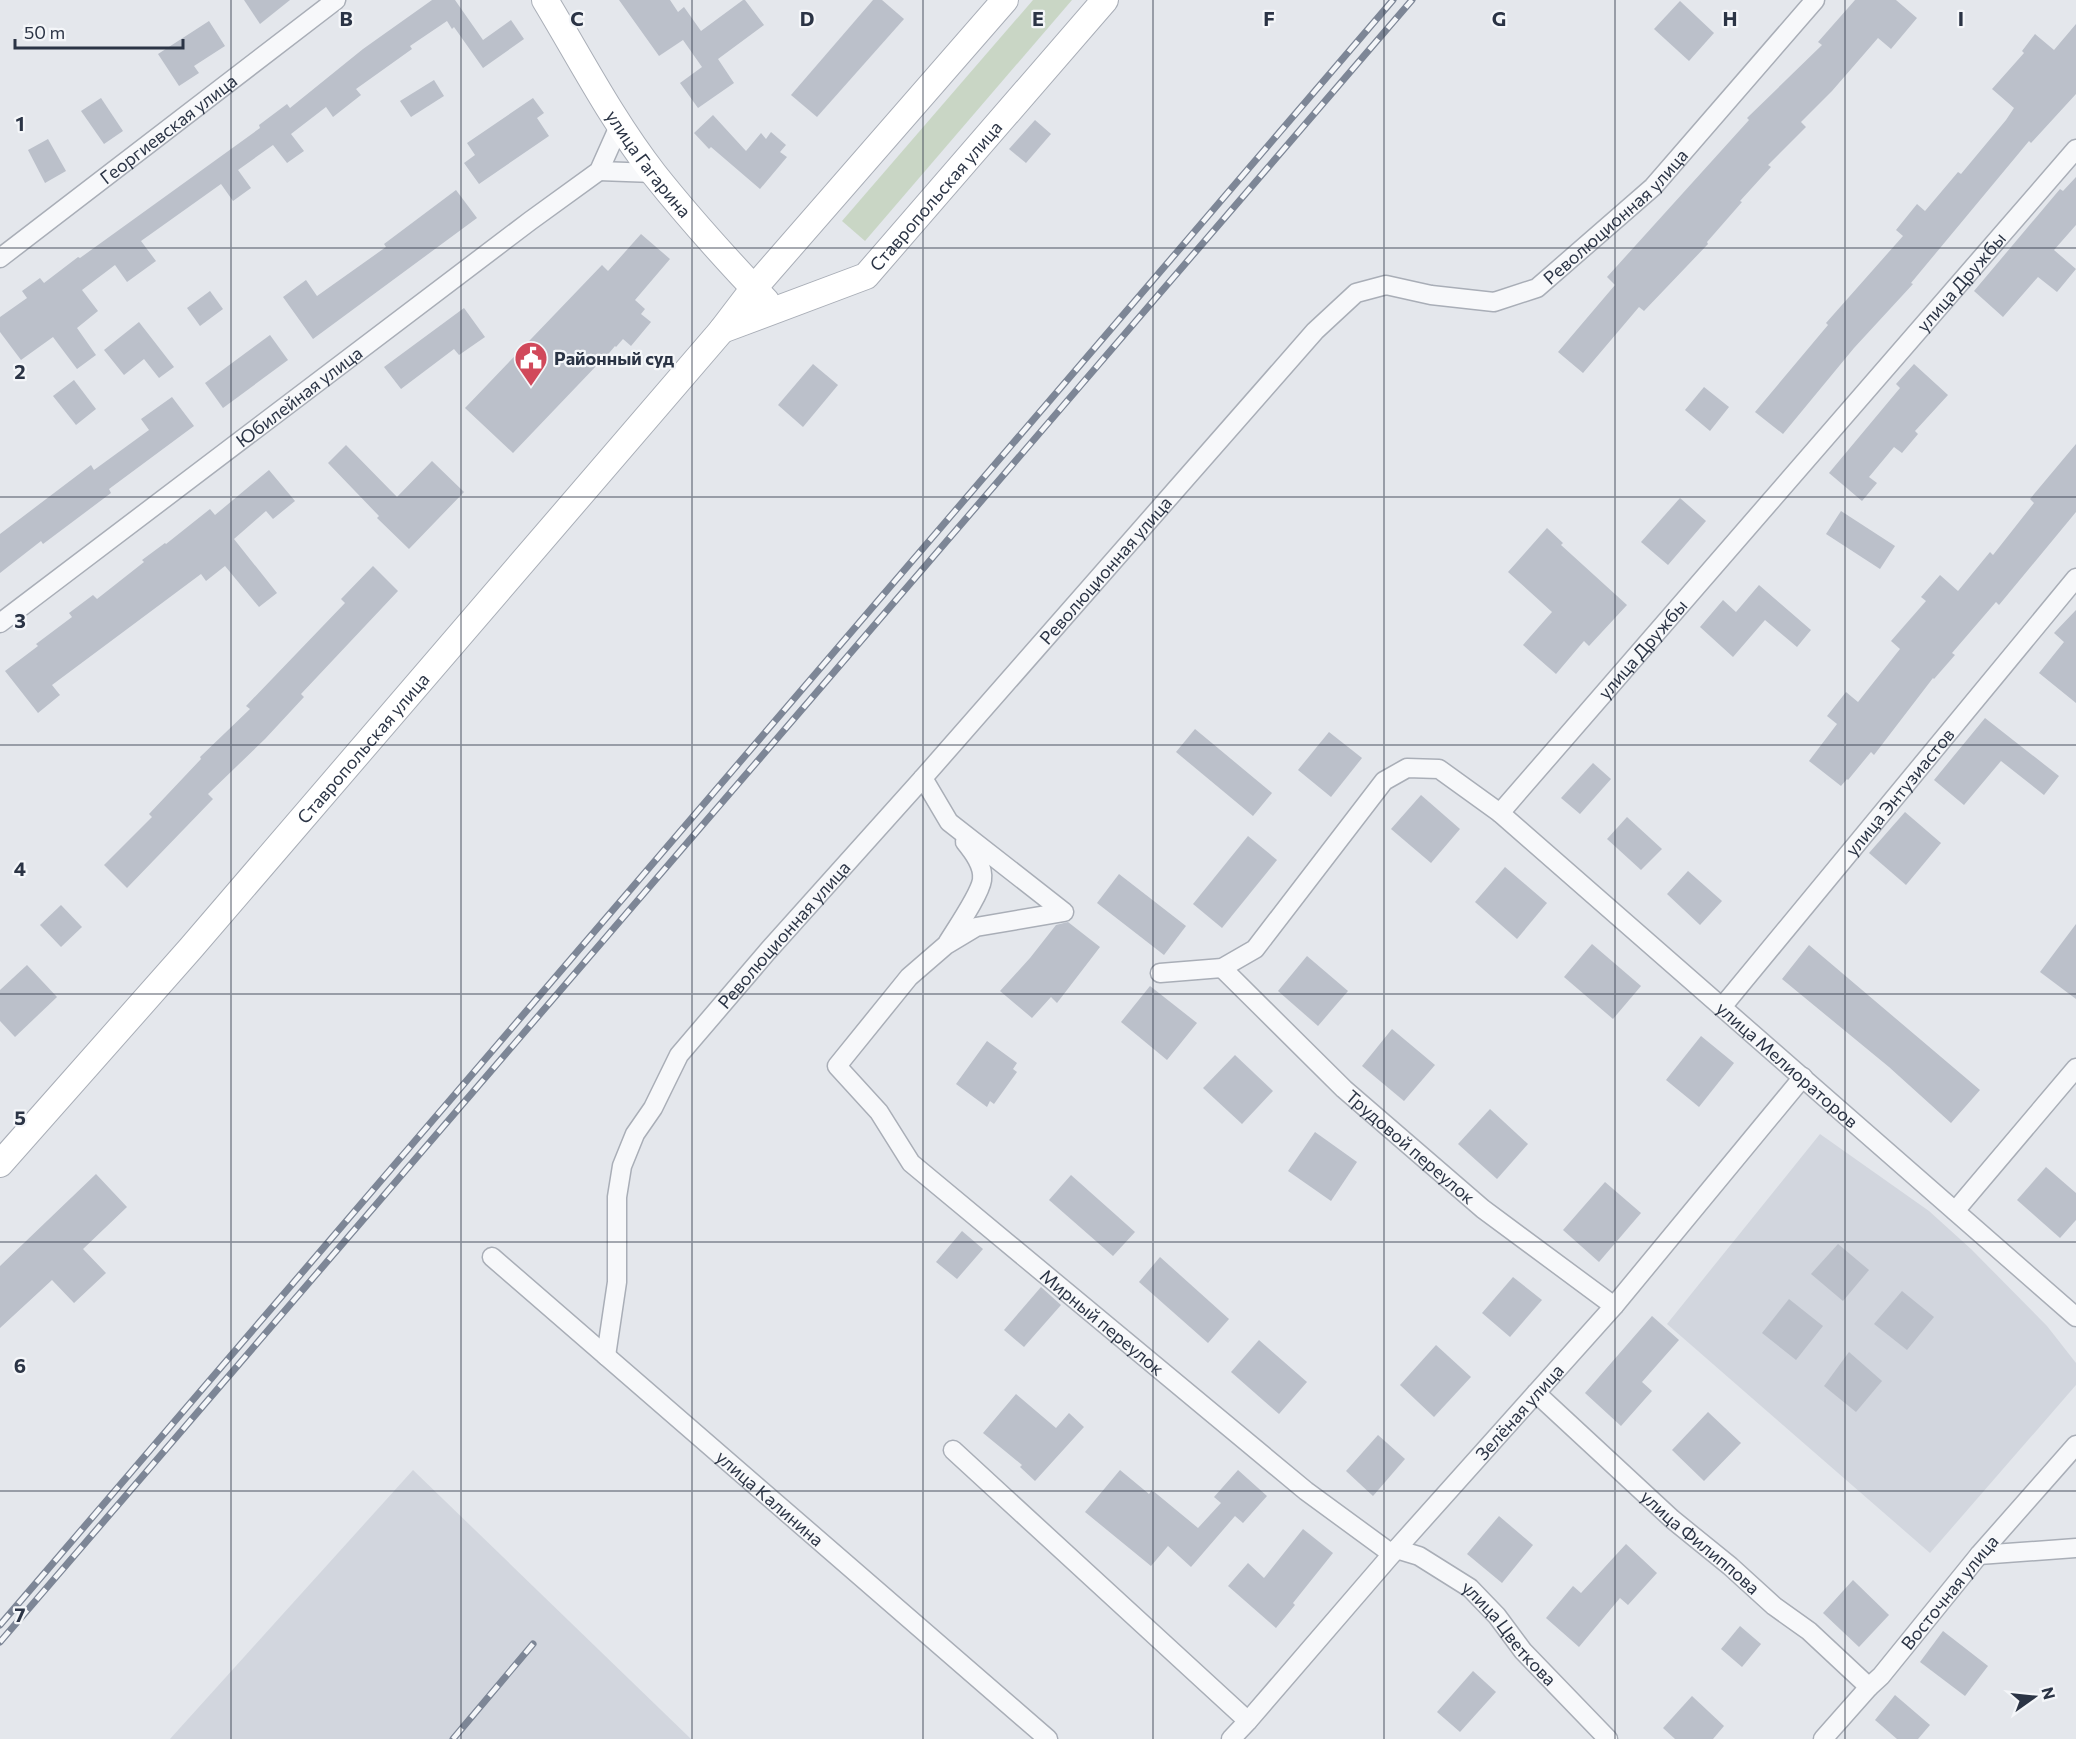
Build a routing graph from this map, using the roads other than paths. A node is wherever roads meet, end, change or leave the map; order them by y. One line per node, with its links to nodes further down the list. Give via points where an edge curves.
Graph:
1 (336, 0): 10 (street, Георгиевская улица)
2 (545, 0): 6 (main road, улица Гагарина)
3 (1005, 0): 11 (main road, Ставропольская улица)
4 (1105, 0): 12 (main road, Ставропольская улица, via 866,276)
5 (1815, 0): 16 (street, Революционная улица, via 1653,187 1537,288 1494,302 1431,296 1386,285 1356,293 1336,310)
6 (620, 124): 8 (street, Юбилейная улица); 9 (main road, улица Гагарина)
7 (2076, 149): 17 (street, улица Дружбы)
8 (599, 171): 9 (street); 15 (street, Юбилейная улица)
9 (654, 173): 11 (main road, улица Гагарина)
10 (0, 258)
11 (754, 288): 12 (main road, улица Гагарина); 13 (main road, Ставропольская улица)
12 (774, 310): 13 (main road, Ставропольская улица)
13 (722, 330): 25 (main road, Ставропольская улица, via 191,948)
14 (2076, 578): 22 (street, улица Энтузиастов)
15 (0, 623)
16 (923, 778): 18 (street); 30 (street, Революционная улица, via 679,1055 653,1108 635,1134 622,1166 617,1197 617,1282)
17 (1500, 813): 20 (street, via 1439,769 1407,768 1384,782 1255,949); 22 (street, улица Мелиораторов)
18 (949, 822): 19 (street, via 976,856 982,879); 19 (street, via 1064,912 976,927)
19 (946, 945): 35 (street, Мирный переулок, via 909,977 837,1066 879,1112 911,1163 1306,1491)
20 (1222, 968): 21 (street); 28 (street, Трудовой переулок, via 1344,1089 1483,1209)
21 (1160, 973)
22 (1722, 1007): 24 (street, улица Мелиораторов)
23 (2076, 1068): 26 (street)
24 (1803, 1077): 26 (street, улица Мелиораторов); 28 (street, Зелёная улица)
25 (0, 1163)
26 (1955, 1211): 29 (street, улица Мелиораторов)
27 (492, 1257): 30 (street, улица Калинина)
28 (1614, 1306): 31 (street, Зелёная улица)
29 (2076, 1317)
30 (606, 1356): 39 (street, улица Калинина)
31 (1536, 1393): 35 (street, Зелёная улица); 37 (street, улица Филиппова, via 1672,1520 1809,1631)
32 (2076, 1444): 36 (street, Восточная улица)
33 (953, 1450): 38 (street)
34 (2076, 1548): 36 (street)
35 (1394, 1551): 38 (street, Зелёная улица); 41 (street, улица Цветкова, via 1419,1556 1470,1587 1522,1651)
36 (1979, 1555): 37 (street, Восточная улица)
37 (1869, 1687): 42 (street, Восточная улица)
38 (1248, 1721): 40 (street, Зелёная улица)
39 (1048, 1739)
40 (1231, 1739)
41 (1608, 1739)
42 (1822, 1739)

